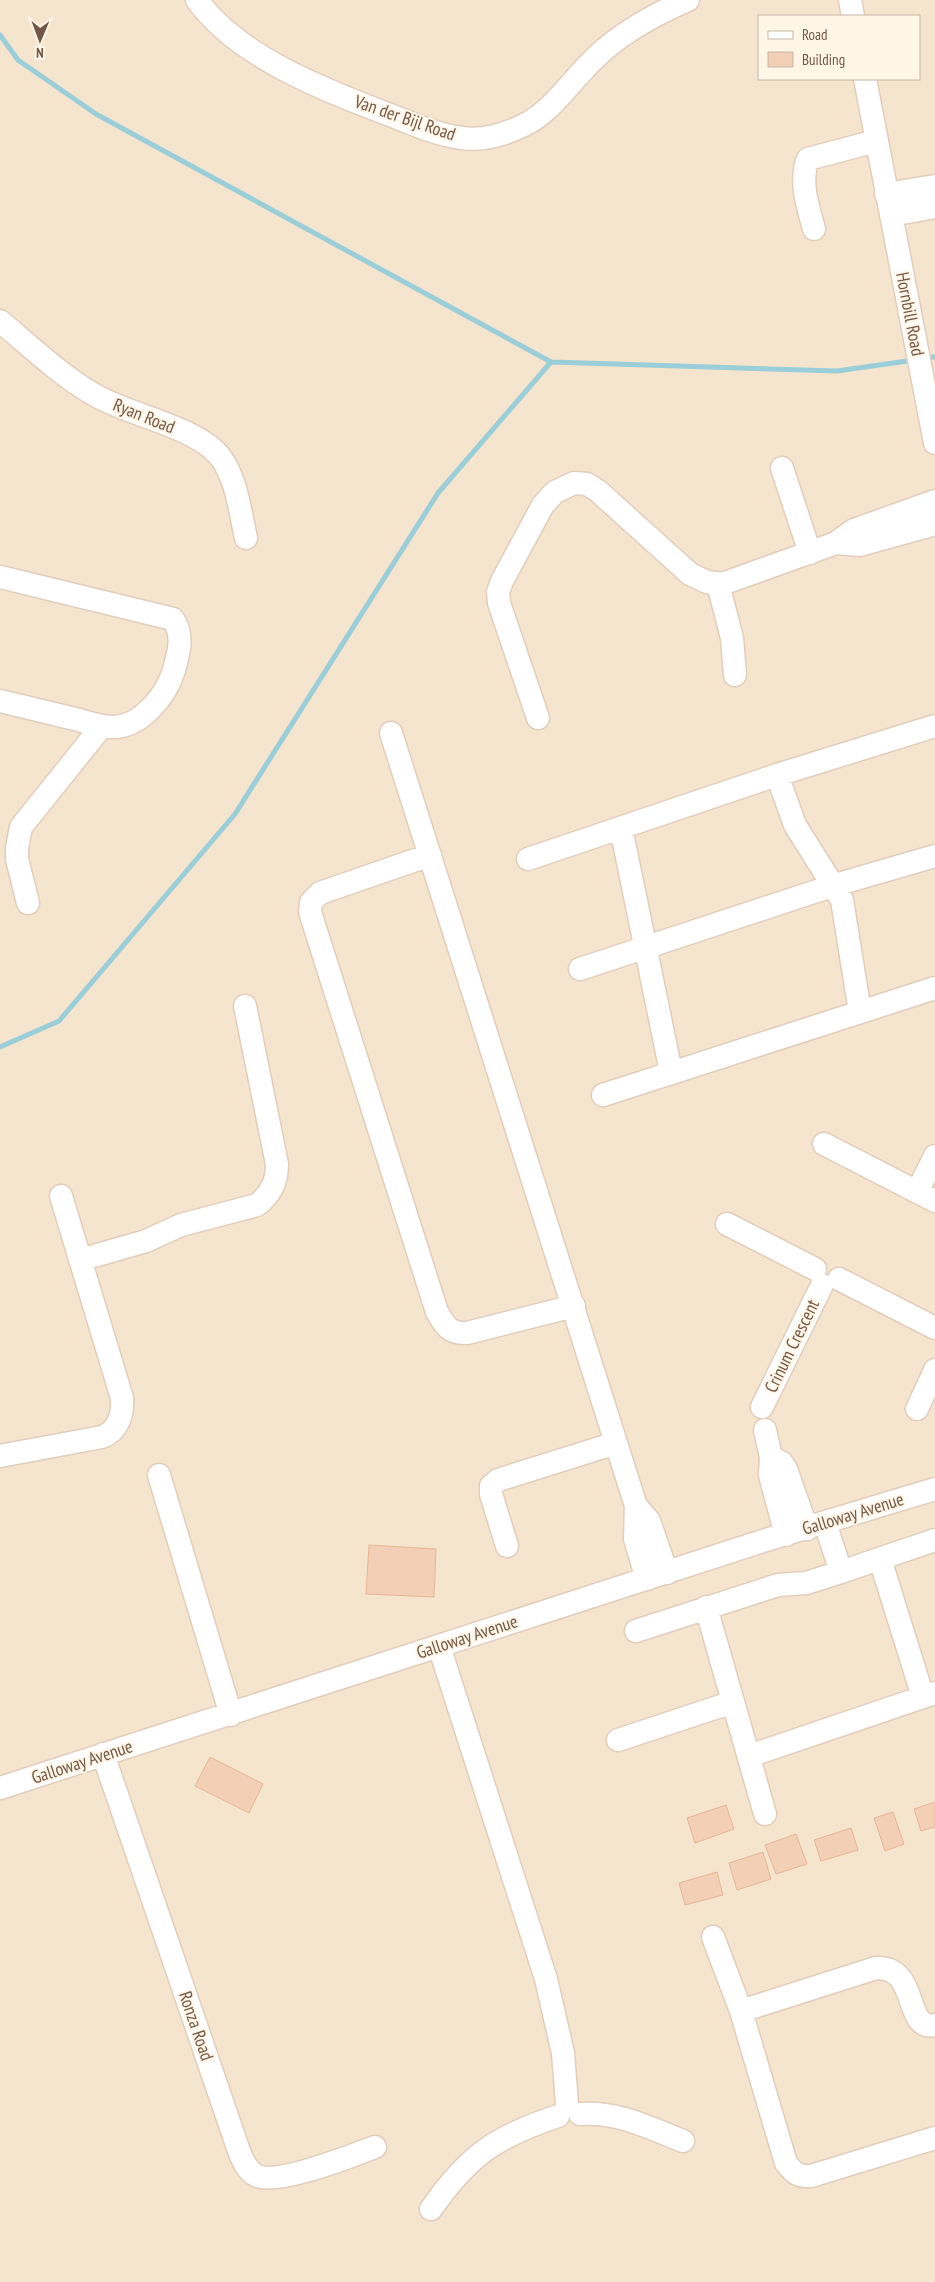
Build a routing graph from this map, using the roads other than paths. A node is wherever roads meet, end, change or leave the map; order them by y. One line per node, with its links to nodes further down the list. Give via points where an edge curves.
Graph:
1 (197, 0): 2 (street, Van der Bijl Road, via 229,34 307,81 440,134 474,139 513,130 538,117 610,44 660,12)
2 (688, 0)
3 (850, 0): 4 (street)
4 (853, 15)
5 (865, 80): 6 (street, Hornbill Road)
6 (876, 141): 8 (street, Hornbill Road); 10 (street, via 808,159 805,167 806,197)
7 (935, 186): 8 (street)
8 (888, 204): 9 (street); 12 (street, Hornbill Road)
9 (935, 207)
10 (814, 229)
11 (0, 321): 16 (street, Ryan Road, via 94,395 182,431 221,457 230,473)
12 (935, 443)
13 (782, 468): 18 (street)
14 (935, 501): 17 (street, via 854,530)
15 (935, 524): 17 (street, via 860,545)
16 (246, 538)
17 (836, 543): 18 (street)
18 (810, 553): 20 (street)
19 (0, 576): 24 (street, via 173,619 180,642 177,657 172,675 156,702 126,725)
20 (718, 584): 21 (street, via 732,638); 23 (street, via 698,580 681,568 587,484 567,485 555,492 536,515 498,592 498,603)
21 (735, 675)
22 (0, 701): 24 (street)
23 (538, 718)
24 (102, 726): 33 (street, via 21,827 17,859)
25 (935, 726): 27 (street)
26 (391, 733): 29 (street)
27 (777, 775): 28 (street); 32 (street, via 795,824)
28 (622, 828): 31 (street); 34 (street)
29 (430, 855): 48 (street); 48 (street, via 320,893 311,902 310,912 444,1324 450,1331 467,1334)
30 (935, 856): 32 (street)
31 (528, 859)
32 (835, 885): 34 (street); 38 (street, via 846,916)
33 (28, 902)
34 (646, 946): 35 (street); 39 (street)
35 (580, 969)
36 (935, 988): 38 (street)
37 (245, 1006): 46 (street, via 277,1164 277,1177 271,1190 257,1205 181,1225 146,1241)
38 (860, 1012): 39 (street)
39 (671, 1072): 40 (street)
40 (603, 1095)
41 (824, 1144): 44 (street)
42 (935, 1156): 44 (street)
43 (61, 1196): 46 (street)
44 (926, 1197)
45 (727, 1224): 47 (street)
46 (80, 1260): 53 (street, via 122,1398 119,1420 114,1430 102,1437)
47 (826, 1278): 49 (street); 56 (street, Crinum Crescent, via 762,1407 752,1417 756,1426 765,1430 772,1457 770,1475)
48 (574, 1306): 52 (street)
49 (935, 1328)
50 (935, 1370): 51 (street)
51 (917, 1409)
52 (616, 1443): 58 (street, via 498,1480 492,1486 491,1494); 61 (street, via 636,1506 635,1539)
53 (0, 1456)
54 (159, 1475): 67 (street)
55 (935, 1489): 56 (street, Galloway Avenue)
56 (806, 1529): 60 (street); 61 (street, Galloway Avenue)
57 (935, 1540): 59 (street)
58 (507, 1546)
59 (880, 1559): 60 (street); 65 (street)
60 (841, 1572): 62 (street)
61 (657, 1576): 64 (street, Galloway Avenue)
62 (706, 1607): 63 (street); 66 (street)
63 (636, 1631)
64 (439, 1646): 67 (street, Galloway Avenue); 76 (street, via 546,1979 563,2053)
65 (929, 1695): 70 (street)
66 (733, 1702): 68 (street); 70 (street)
67 (232, 1715): 69 (street, Galloway Avenue)
68 (618, 1740)
69 (103, 1754): 71 (street, Galloway Avenue); 79 (street, Ronza Road, via 247,2168 257,2176 277,2178)
70 (749, 1756): 72 (street)
71 (0, 1788)
72 (766, 1814)
73 (712, 1937): 74 (street)
74 (741, 2011): 75 (street, via 876,1968 886,1968 898,1974 904,1982 918,2020 926,2025); 77 (street, via 786,2163 798,2176 811,2176)
75 (935, 2025)
76 (568, 2111): 78 (street, via 625,2119); 80 (street, via 492,2144 463,2168)
77 (935, 2138)
78 (683, 2141)
79 (376, 2147)
80 (431, 2209)

